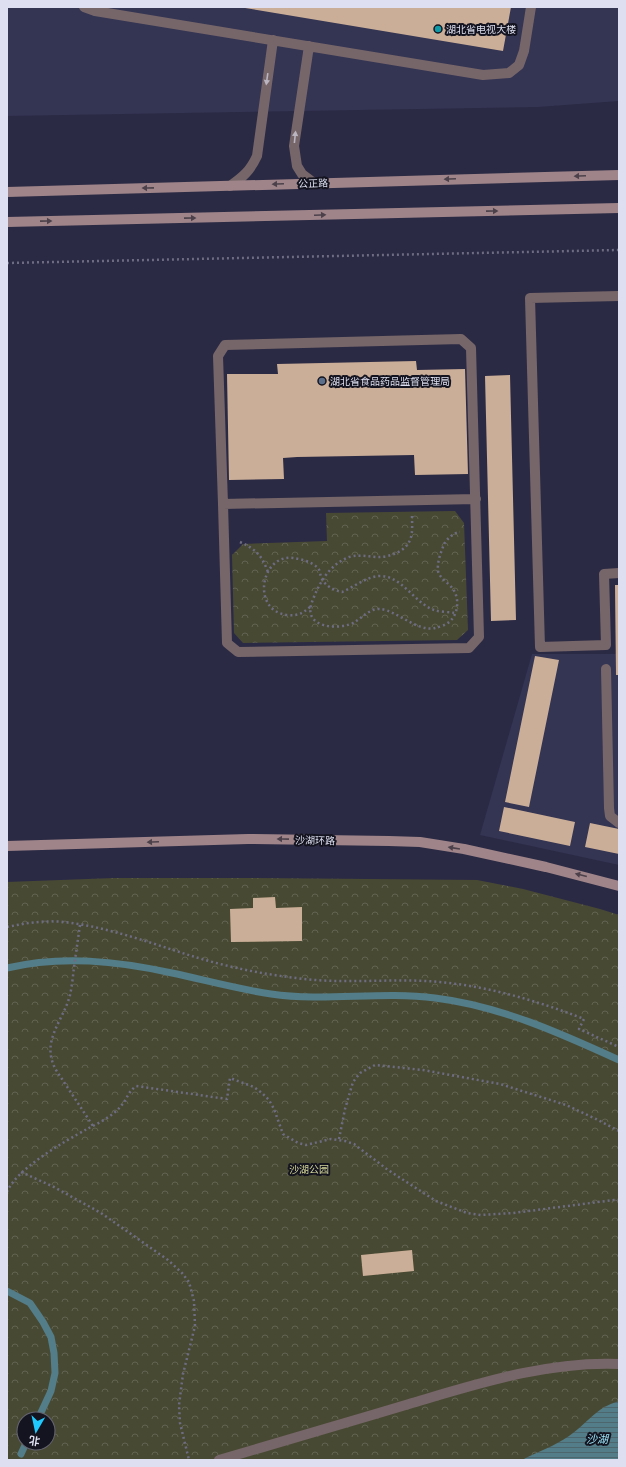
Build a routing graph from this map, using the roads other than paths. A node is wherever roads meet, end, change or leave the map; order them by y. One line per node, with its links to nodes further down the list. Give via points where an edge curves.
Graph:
1 (84, 7): 3 (lane, via 95,11)
2 (531, 7): 4 (lane, via 524,51 519,65 509,73 483,75)
3 (273, 40): 4 (lane); 7 (lane, one-way to 7, via 257,156 244,176)
4 (309, 46): 6 (lane, one-way to 4, via 302,174 297,166 294,146)
5 (619, 175): 6 (main road, 公正路, one-way to 6)
6 (314, 183): 7 (main road, 公正路, one-way to 7)
7 (230, 186): 8 (main road, 公正路, one-way to 8)
8 (7, 192)
9 (619, 208): 10 (main road, one-way to 9)
10 (7, 222)
11 (619, 296): 14 (lane, via 530,298 540,647 606,645 604,574)
12 (476, 499): 13 (lane); 13 (lane, via 479,637 469,648 238,652 227,643); 13 (lane, via 471,348 462,339 225,345 218,356)
13 (223, 504)
14 (619, 573)
15 (606, 669): 16 (lane, via 609,808 610,816)
16 (619, 823)
17 (7, 846): 18 (main road, 沙湖环路, one-way to 17, via 546,866 420,842 248,839)
18 (619, 886)
19 (619, 1364): 20 (lane, via 544,1368 482,1382)
20 (220, 1460)

